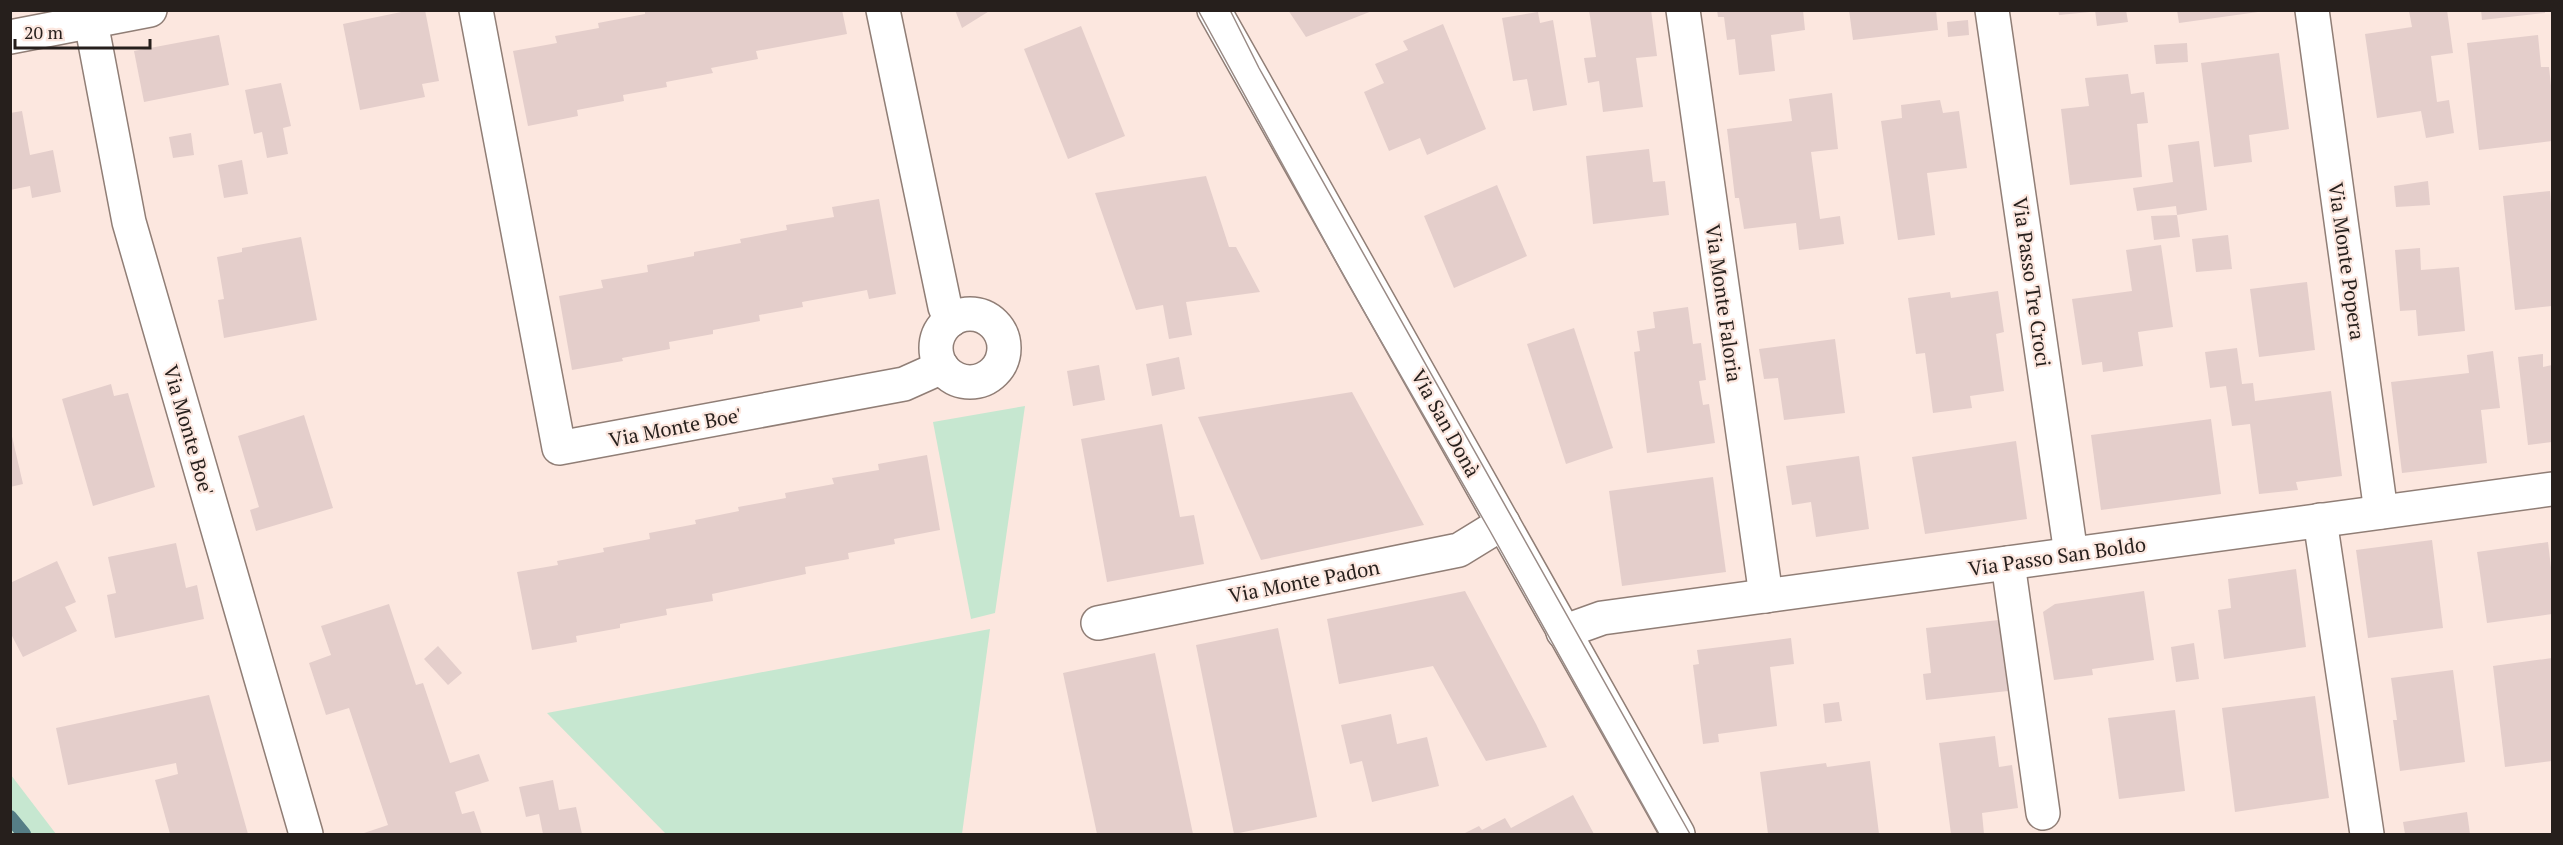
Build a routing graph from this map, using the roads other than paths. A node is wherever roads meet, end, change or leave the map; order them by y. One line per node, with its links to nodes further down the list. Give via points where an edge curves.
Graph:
1 (150, 10): 8 (street)
2 (476, 10): 11 (street, Via Monte Boe', via 559,448 904,384)
3 (883, 10): 10 (street, via 945,307)
4 (1214, 10): 15 (street, Via San Donà)
5 (1683, 10): 18 (street, Via Monte Faloria)
6 (1992, 10): 16 (street, Via Passo Tre Croci)
7 (2312, 10): 13 (street, Via Monte Popera)
8 (91, 22): 9 (street); 22 (street, Via Monte Boe', via 129,222)
9 (10, 37)
10 (951, 320): 11 (street, via 937,342); 11 (street, via 970,315 989,320 999,329 1004,355 990,376 977,382 958,380)
11 (942, 367)
12 (2553, 489): 13 (street, Via Passo San Boldo)
13 (2381, 512): 14 (street, Via Passo San Boldo)
14 (2320, 520): 16 (street, Via Passo San Boldo); 24 (street)
15 (1503, 523): 19 (street, Via Monte Padon, via 1459,550); 20 (street, Via San Donà)
16 (2071, 554): 17 (street, Via Passo San Boldo)
17 (2008, 563): 18 (street, Via Passo San Boldo); 21 (street)
18 (1766, 596): 20 (street, Via Passo San Boldo, via 1602,618)
19 (1098, 623)
20 (1563, 632): 23 (street, Via San Donà)
21 (2043, 813)
22 (306, 834)
23 (1678, 834)
24 (2367, 834)

